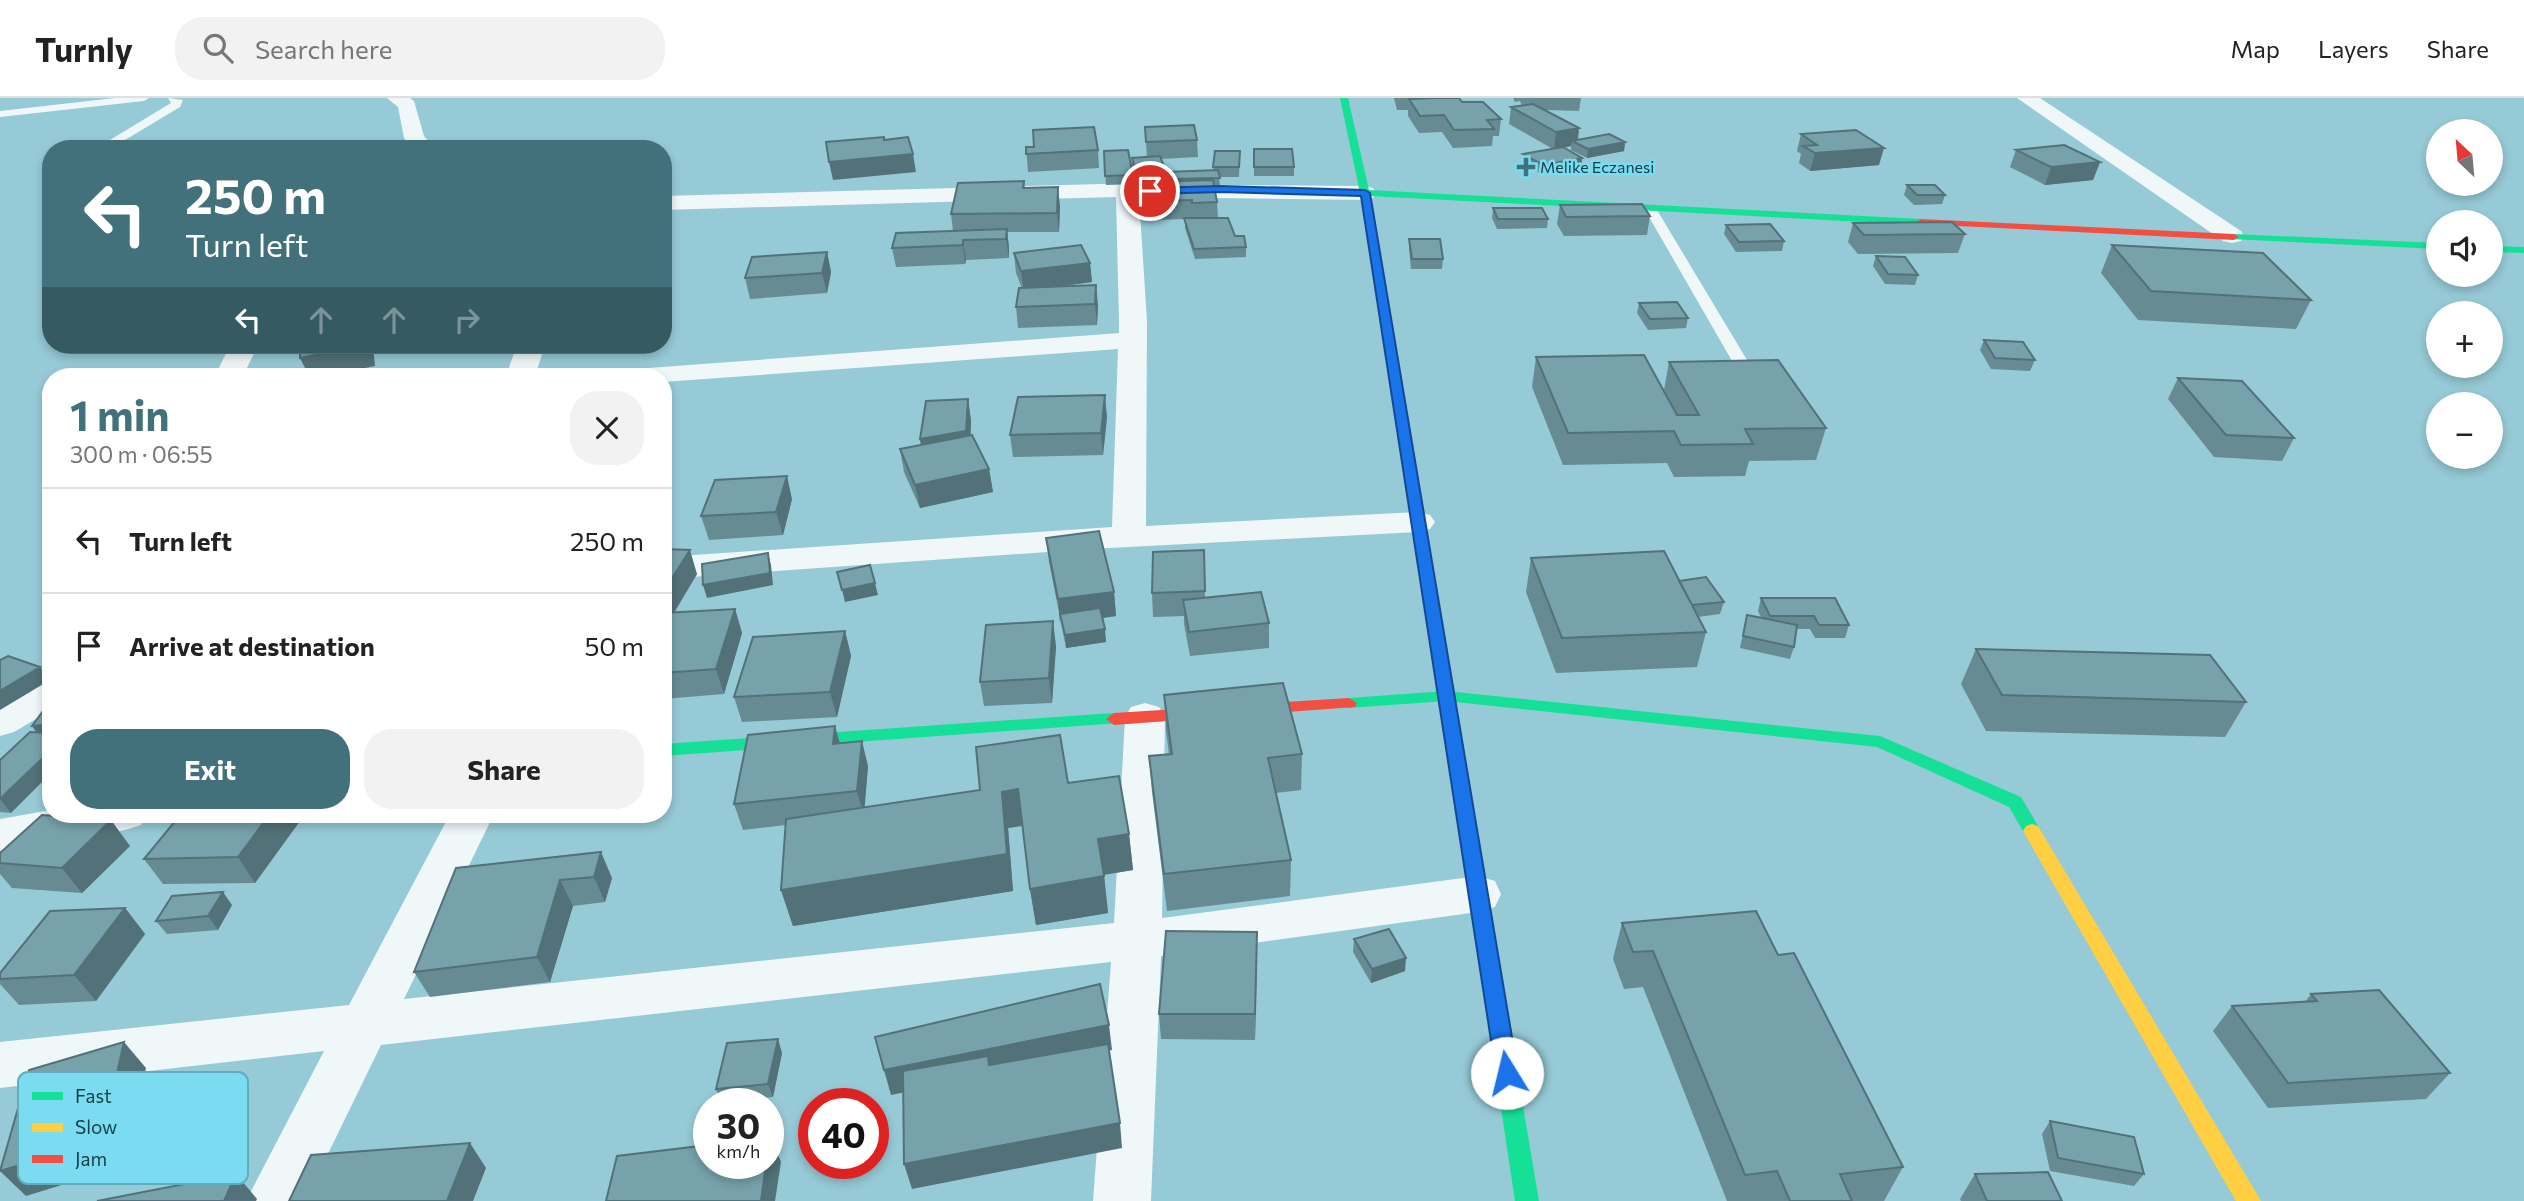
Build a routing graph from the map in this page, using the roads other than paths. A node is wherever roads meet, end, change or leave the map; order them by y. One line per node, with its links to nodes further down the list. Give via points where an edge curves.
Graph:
1 (144, 98): 6 (lane)
2 (173, 98): 7 (lane, via 176,105)
3 (397, 98): 8 (street, via 407,105)
4 (1344, 98): 10 (street)
5 (2027, 98): 13 (street)
6 (0, 114)
7 (116, 140)
8 (416, 140)
9 (1127, 191): 10 (street); 11 (street); 17 (street)
10 (1365, 193): 12 (street); 20 (street)
11 (672, 203)
12 (1651, 210): 13 (street); 19 (lane)
13 (2232, 236): 14 (street)
14 (2426, 245)
15 (2503, 249): 16 (street)
16 (2524, 250)
17 (1133, 340): 18 (street); 21 (street)
18 (672, 373)
19 (1751, 380)
20 (1418, 522): 21 (street); 23 (street)
21 (1129, 538): 22 (street)
22 (672, 568)
23 (1446, 696): 25 (street); 31 (street); 38 (street, via 1880,742 2015,802)
24 (42, 697): 26 (street)
25 (1145, 717): 27 (street); 32 (street)
26 (0, 723)
27 (672, 749)
28 (71, 823): 30 (street)
29 (467, 823): 33 (street)
30 (0, 835)
31 (1478, 894): 32 (street); 37 (street)
32 (1137, 940): 33 (street); 36 (street)
33 (362, 1027): 34 (street); 35 (street)
34 (0, 1065)
35 (275, 1201)
36 (1122, 1201)
37 (1527, 1201)
38 (2249, 1201)

